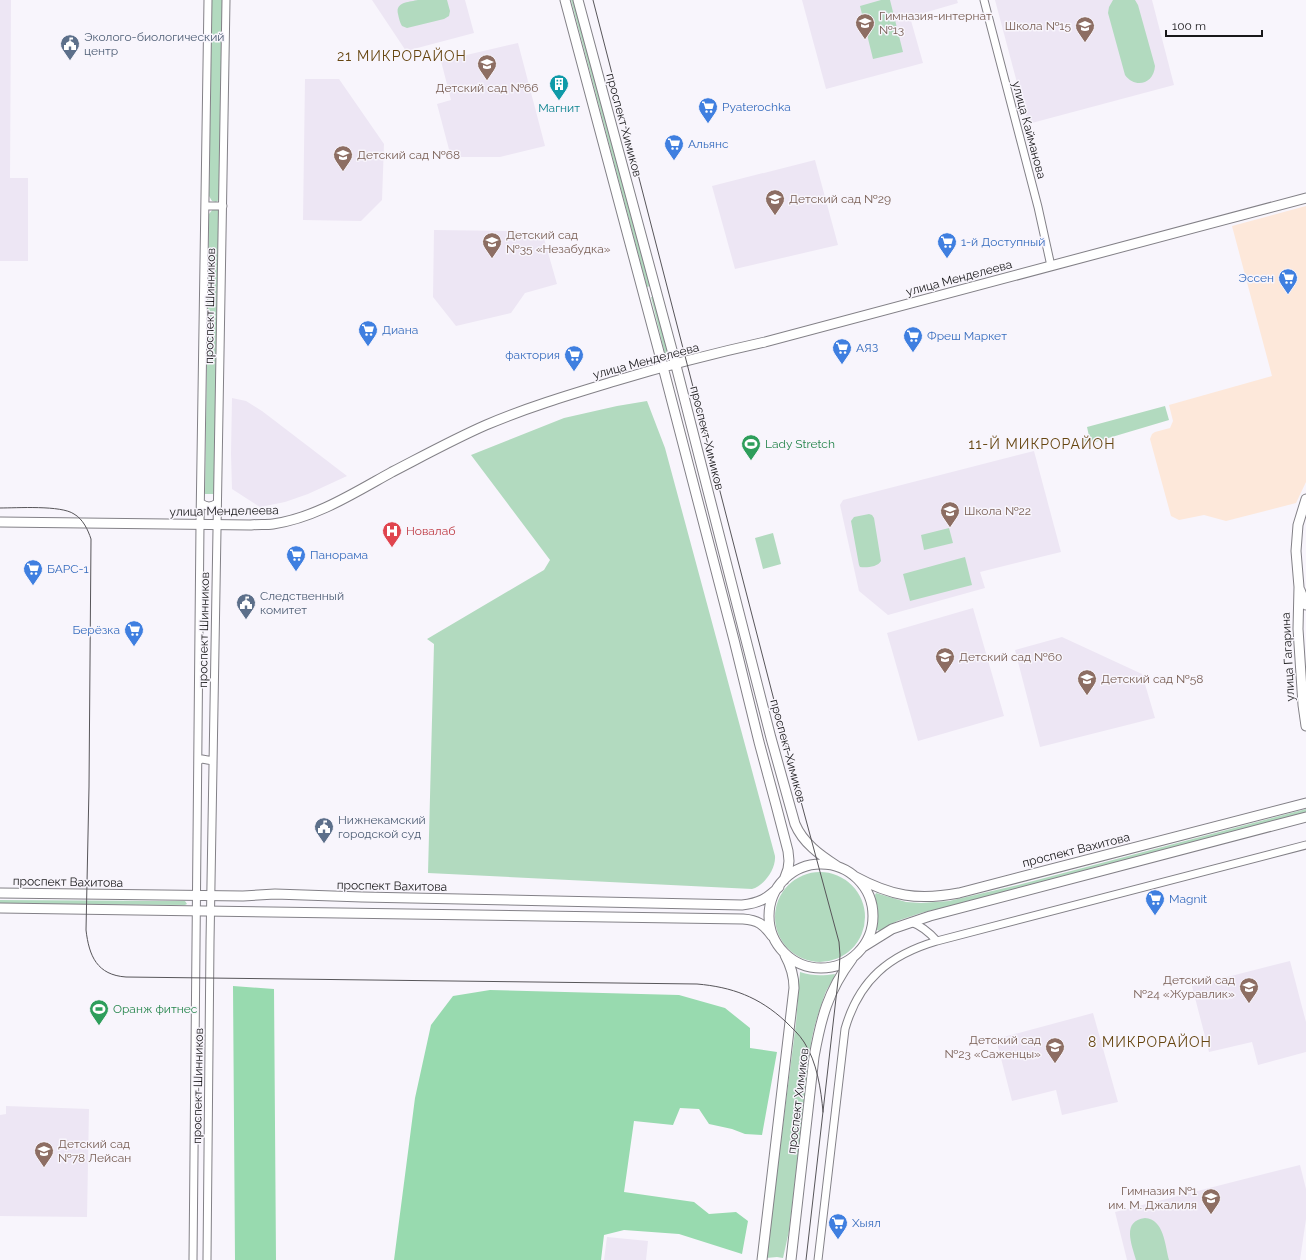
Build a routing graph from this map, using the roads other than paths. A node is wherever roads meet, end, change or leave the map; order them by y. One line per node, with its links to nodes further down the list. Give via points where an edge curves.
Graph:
1 (208, 0): 7 (street, проспект Шинников)
2 (226, 0): 8 (street, проспект Шинников)
3 (565, 0): 11 (main road, проспект Химиков)
4 (578, 0): 10 (main road, проспект Химиков)
5 (984, 0): 9 (street, улица Кайманова)
6 (1306, 198): 9 (main road, улица Менделеева)
7 (205, 206): 8 (street); 15 (street, проспект Шинников)
8 (223, 206): 16 (street, проспект Шинников)
9 (1051, 266): 12 (main road, улица Менделеева)
10 (660, 303): 11 (main road, via 656,295 651,293 647,295); 12 (main road, проспект Химиков)
11 (646, 304): 13 (main road, проспект Химиков)
12 (676, 364): 13 (main road, улица Менделеева); 17 (main road, проспект Химиков)
13 (664, 368): 18 (main road, проспект Химиков); 21 (main road, улица Менделеева, via 537,405 487,425 428,453 344,499 294,519 270,524)
14 (1306, 500): 22 (main road, улица Гагарина, via 1298,525 1296,552)
15 (201, 502): 16 (street, via 206,506); 20 (street, проспект Шинников)
16 (217, 503): 21 (street, проспект Шинников)
17 (714, 516): 18 (main road); 31 (main road, проспект Химиков, via 795,824 818,853)
18 (702, 520): 33 (main road, проспект Химиков, via 788,851 788,869)
19 (0, 522): 20 (main road, улица Менделеева)
20 (200, 524): 21 (main road, улица Менделеева); 26 (street, проспект Шинников)
21 (217, 524): 27 (street, проспект Шинников)
22 (1299, 587): 23 (main road, улица Гагарина); 25 (main road, улица Гагарина, via 1298,630 1303,714)
23 (1306, 605)
24 (1306, 714): 25 (main road)
25 (1306, 725)
26 (198, 760): 27 (street); 35 (street, проспект Шинников)
27 (213, 761): 36 (street, проспект Шинников)
28 (1306, 804): 32 (main road, проспект Вахитова, via 943,896 916,897 898,894)
29 (1306, 817): 40 (main road, проспект Вахитова)
30 (1306, 845): 42 (street)
31 (837, 866): 32 (main road, проспект Вахитова); 33 (main road, проспект Вахитова, via 811,865 795,871)
32 (854, 876): 43 (main road, проспект Вахитова, via 869,897 872,908 870,934)
33 (781, 883): 36 (main road, проспект Вахитова, via 765,899 742,905 275,894); 41 (main road, проспект Вахитова, via 769,909)
34 (0, 894): 35 (main road, проспект Вахитова)
35 (196, 895): 36 (main road, проспект Вахитова); 38 (street, проспект Шинников)
36 (211, 896): 39 (street, проспект Шинников)
37 (0, 908): 38 (main road, проспект Вахитова)
38 (196, 912): 39 (main road, проспект Вахитова); 46 (street, проспект Шинников)
39 (211, 912): 41 (main road, проспект Вахитова, via 752,919 761,924); 47 (street, проспект Шинников)
40 (911, 922): 42 (street, via 931,934); 43 (main road, проспект Вахитова)
41 (772, 936): 44 (main road, проспект Вахитова)
42 (937, 941): 52 (street, via 911,950 878,971 858,997 847,1020 842,1043)
43 (863, 947): 45 (main road, проспект Вахитова)
44 (784, 954): 45 (main road, проспект Вахитова, via 796,962 819,968 840,965); 50 (main road, проспект Химиков, via 794,976 794,988)
45 (856, 954): 51 (main road, проспект Химиков, via 831,993 820,1025 814,1057)
46 (195, 1058): 47 (street); 48 (street, проспект Шинников)
47 (210, 1058): 49 (street, проспект Шинников)
48 (193, 1260)
49 (207, 1260)
50 (762, 1260)
51 (791, 1260)
52 (818, 1260)

